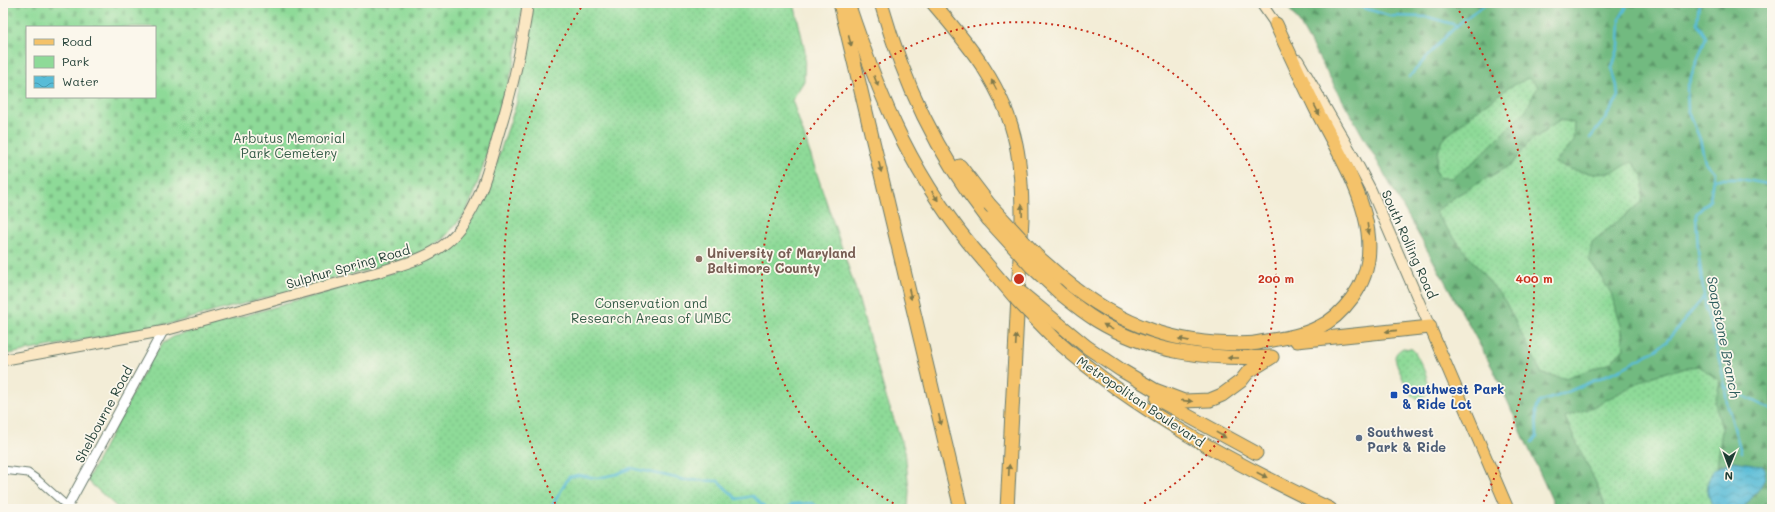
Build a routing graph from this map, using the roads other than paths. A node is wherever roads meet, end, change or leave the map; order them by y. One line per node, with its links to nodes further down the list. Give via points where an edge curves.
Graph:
1 (528, 3): 9 (main road, Sulphur Spring Road, via 519,63 488,171 468,216 445,244 412,262)
2 (840, 3): 16 (highway, one-way to 16)
3 (848, 3): 10 (highway, Metropolitan Boulevard, one-way to 10, bridge, via 875,80 905,147 923,178 963,237 1018,301)
4 (882, 3): 10 (highway, one-way to 4, bridge, via 1087,347 1155,390 1184,402 1210,400 1222,395 1248,372 1272,357 1195,356 1146,343 1119,333 1094,319 1061,294 1032,267 965,190 921,112 901,66); 11 (highway, one-way to 4, bridge, via 1195,342 1150,330 1102,308 1032,252 989,204 954,158 910,70)
5 (933, 3): 17 (highway, one-way to 5, via 1022,218 1021,178 1009,118 997,90 984,66)
6 (1261, 3): 7 (main road, South Rolling Road)
7 (1276, 24): 8 (main road, South Rolling Road, via 1354,157 1389,230); 11 (highway, one-way to 11, via 1345,165 1362,206 1370,244 1365,273 1346,307 1319,327 1304,333)
8 (1430, 327): 11 (highway, one-way to 11); 19 (main road, South Rolling Road)
9 (163, 331): 12 (main road, Sulphur Spring Road); 15 (street, Shelbourne Road)
10 (1058, 333): 13 (highway, one-way to 13, via 1117,376); 18 (highway, Metropolitan Boulevard, one-way to 18, via 1080,361 1196,439)
11 (1251, 344)
12 (3, 360)
13 (1256, 454)
14 (3, 470): 15 (street, via 28,473)
15 (66, 508)
16 (961, 509)
17 (1007, 509)
18 (1330, 509)
19 (1508, 509)

